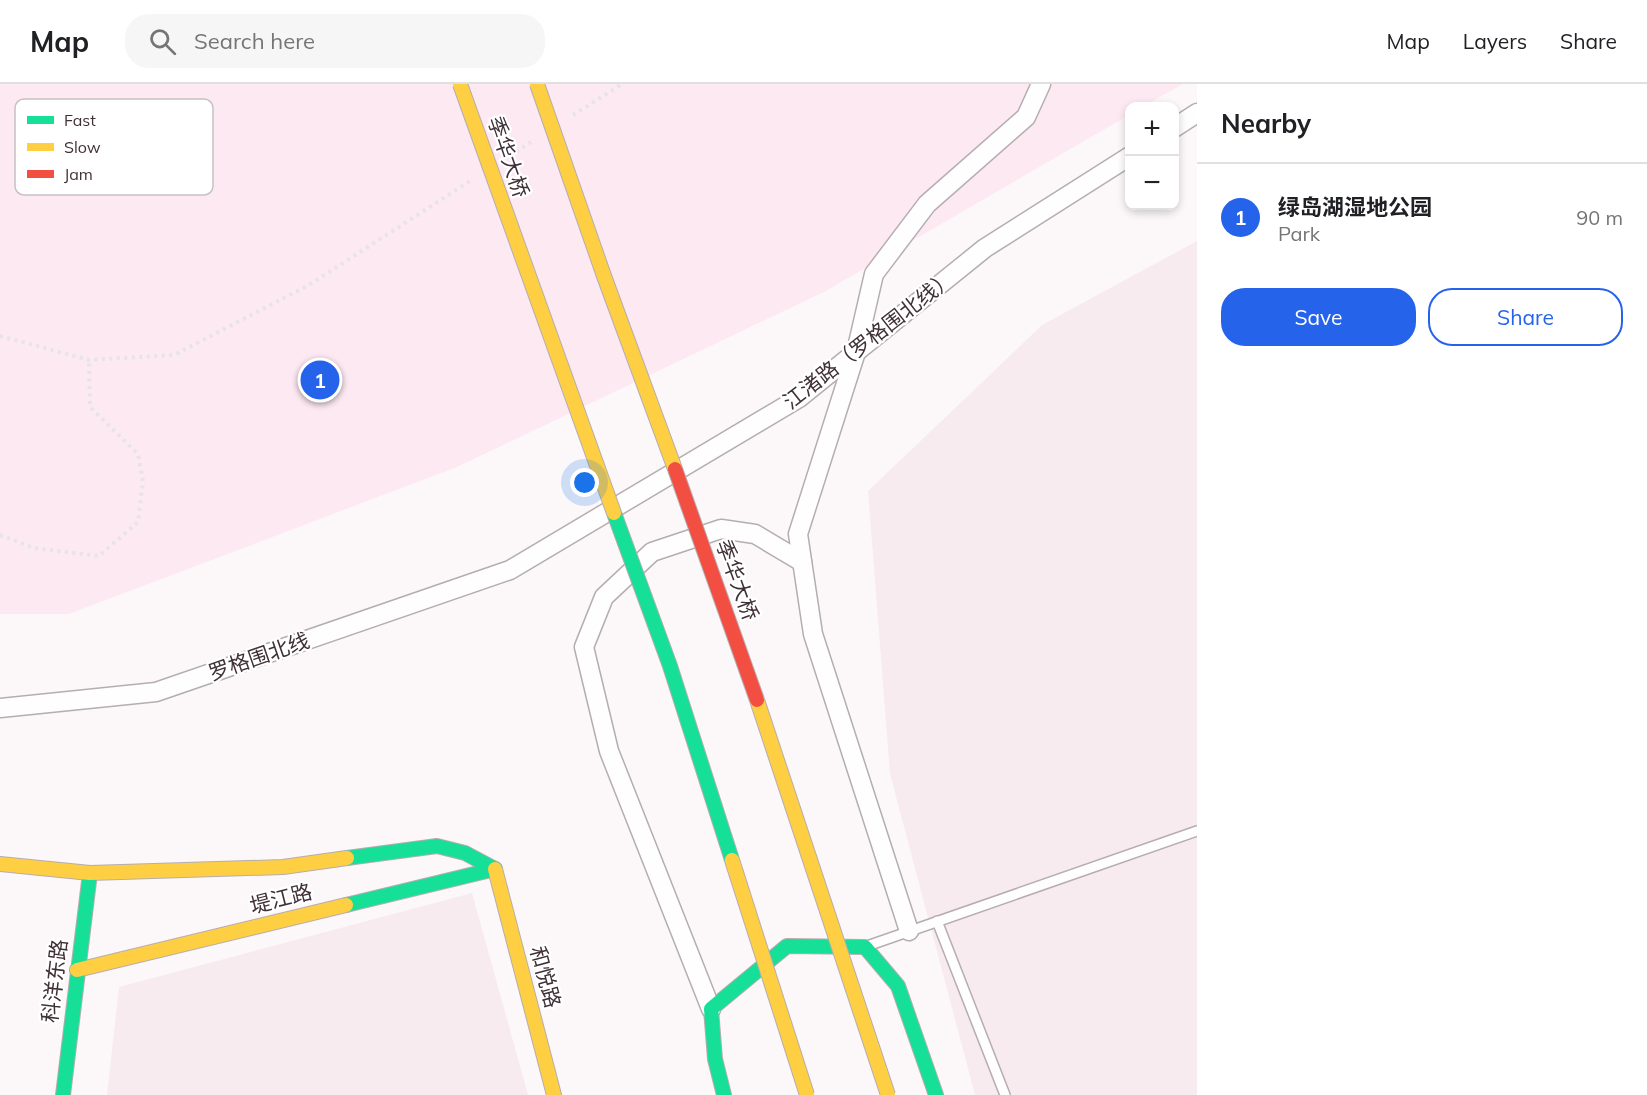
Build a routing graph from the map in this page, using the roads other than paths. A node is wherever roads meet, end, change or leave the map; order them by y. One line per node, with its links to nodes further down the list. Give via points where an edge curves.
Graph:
1 (460, 84): 23 (main road, 季华大桥, bridge, via 670,666)
2 (537, 84): 24 (main road, 季华大桥, bridge, via 744,659)
3 (1041, 84): 7 (street, via 1026,117 927,204 874,274)
4 (1197, 113): 5 (street)
5 (1179, 125)
6 (1125, 159): 7 (street, 江渚路（罗格围北线）, via 985,248)
7 (856, 352): 8 (street, via 798,534); 9 (street, 江渚路（罗格围北线）, via 799,398)
8 (802, 562): 16 (street, via 813,634); 19 (street, via 755,534 721,529 652,552 604,597 584,647 609,751)
9 (510, 570): 10 (street, 罗格围北线, via 156,692)
10 (0, 708)
11 (1197, 831): 15 (lane)
12 (0, 864): 14 (main road)
13 (495, 869): 14 (main road, via 465,853 436,846 283,867); 18 (main road, 堤江路); 21 (main road, 和悦路)
14 (90, 873): 18 (main road, 科洋东路)
15 (937, 921): 16 (lane); 26 (lane)
16 (909, 931): 17 (lane)
17 (865, 947): 19 (main road, via 787,946); 25 (main road, via 897,986)
18 (77, 970): 20 (main road, 科洋东路)
19 (711, 1009): 22 (main road, via 715,1059)
20 (63, 1095)
21 (554, 1095)
22 (724, 1095)
23 (807, 1095)
24 (888, 1095)
25 (936, 1095)
26 (1005, 1095)

